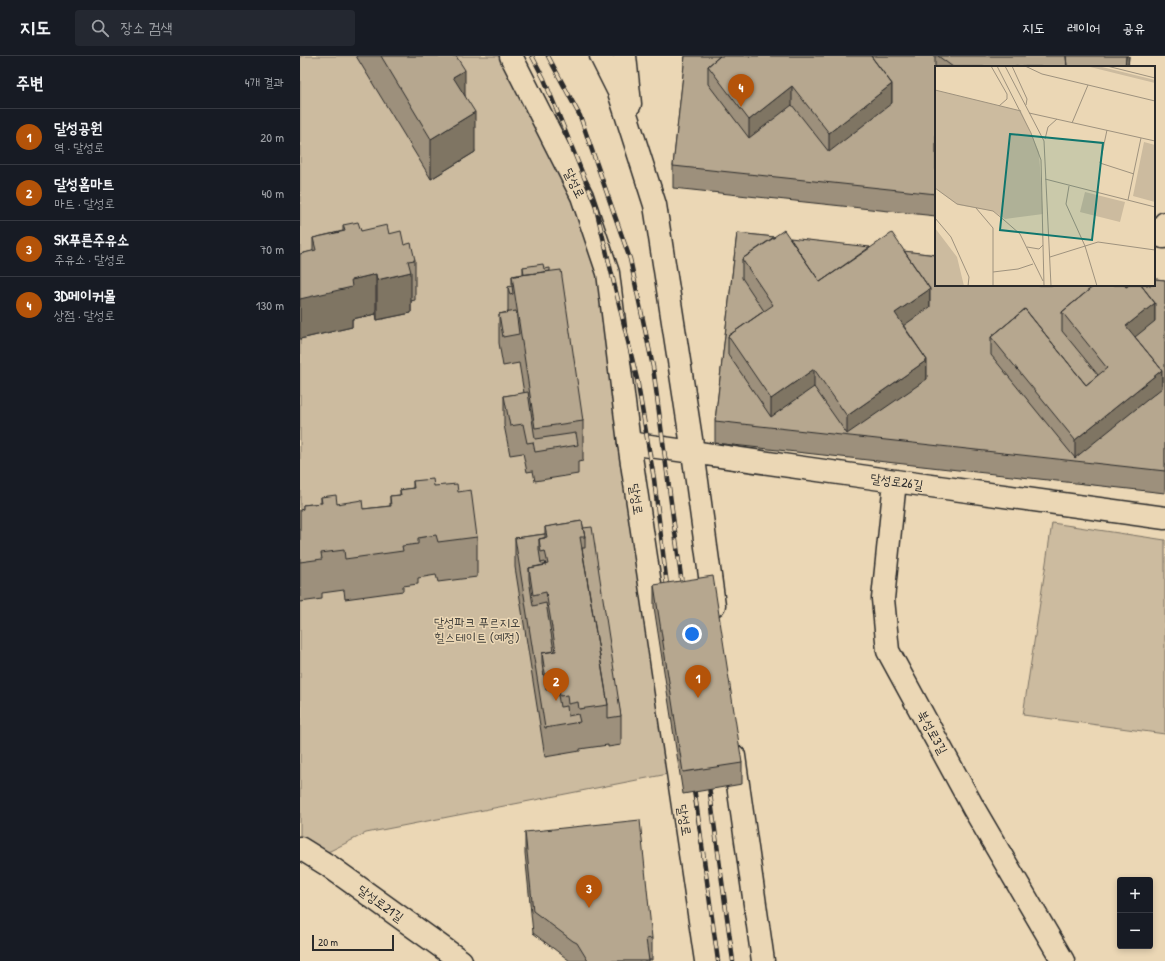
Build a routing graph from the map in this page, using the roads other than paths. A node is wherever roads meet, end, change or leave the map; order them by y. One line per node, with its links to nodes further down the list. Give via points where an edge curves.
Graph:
1 (511, 56): 7 (main road, 달성로, via 582,196 608,273)
2 (601, 56): 4 (main road, via 619,92)
3 (625, 56): 4 (main road)
4 (634, 141): 8 (main road, via 655,204)
5 (1165, 223): 6 (main road)
6 (1165, 237)
7 (629, 443): 8 (main road, 달성로26길); 15 (main road, 달성로)
8 (692, 452): 9 (main road, 달성로26길); 11 (main road)
9 (895, 481): 10 (main road, 달성로26길); 17 (main road, 북성로3길, via 883,599 888,651 974,808)
10 (1165, 518)
11 (716, 624)
12 (731, 734): 16 (main road)
13 (300, 848): 14 (main road, 달성로21길)
14 (461, 961)
15 (706, 961)
16 (762, 961)
17 (1063, 961)

